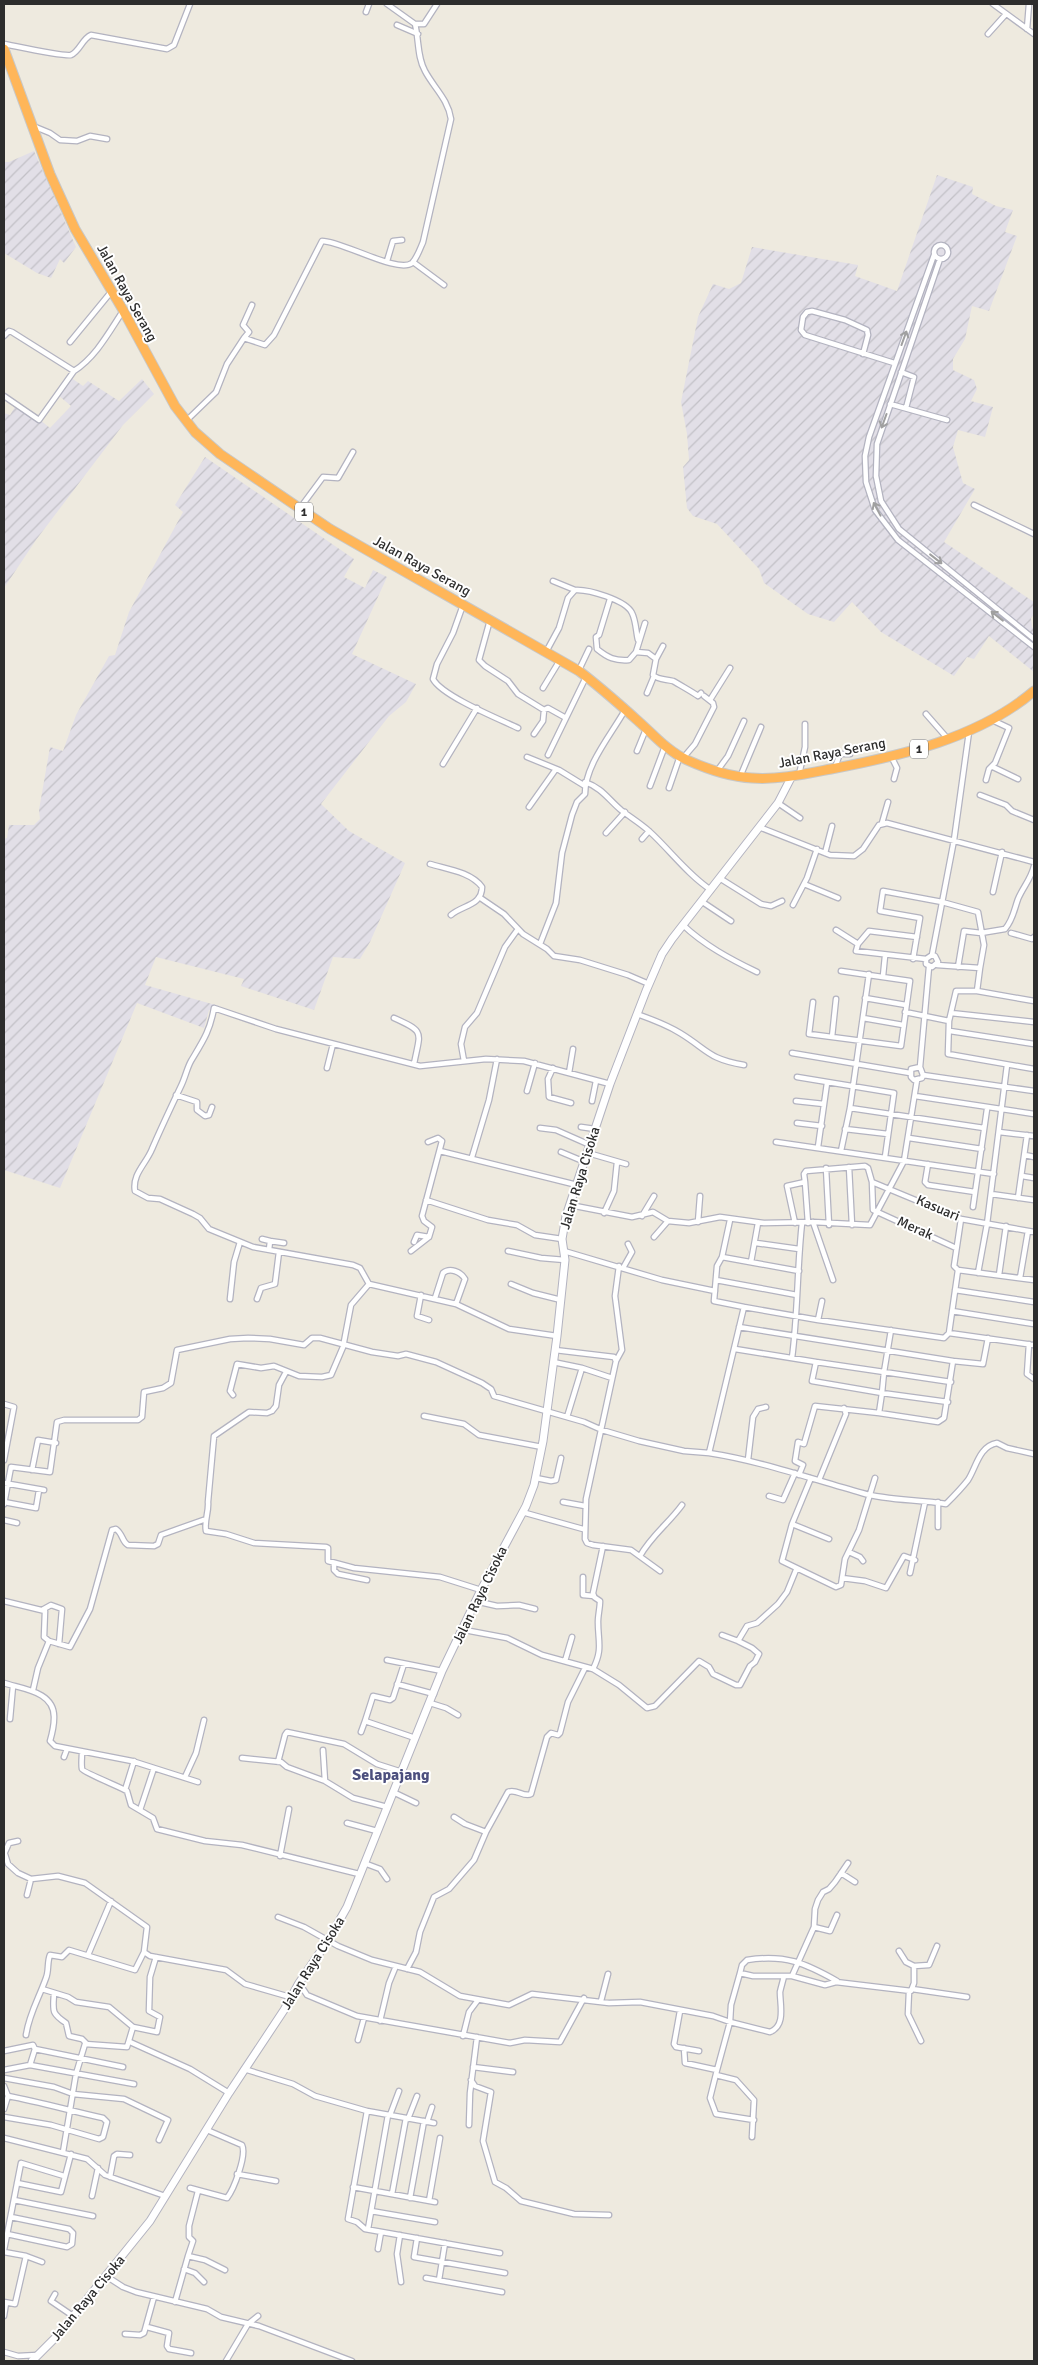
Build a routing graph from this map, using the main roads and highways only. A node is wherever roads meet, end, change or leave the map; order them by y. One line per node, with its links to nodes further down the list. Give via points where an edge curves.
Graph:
1 (4, 49): 2 (highway, Jalan Raya Serang / 1, via 62,204 166,393 186,422 220,454 300,509 388,564 582,674 681,757 740,777 796,776 892,756 948,739)
2 (1033, 694)

